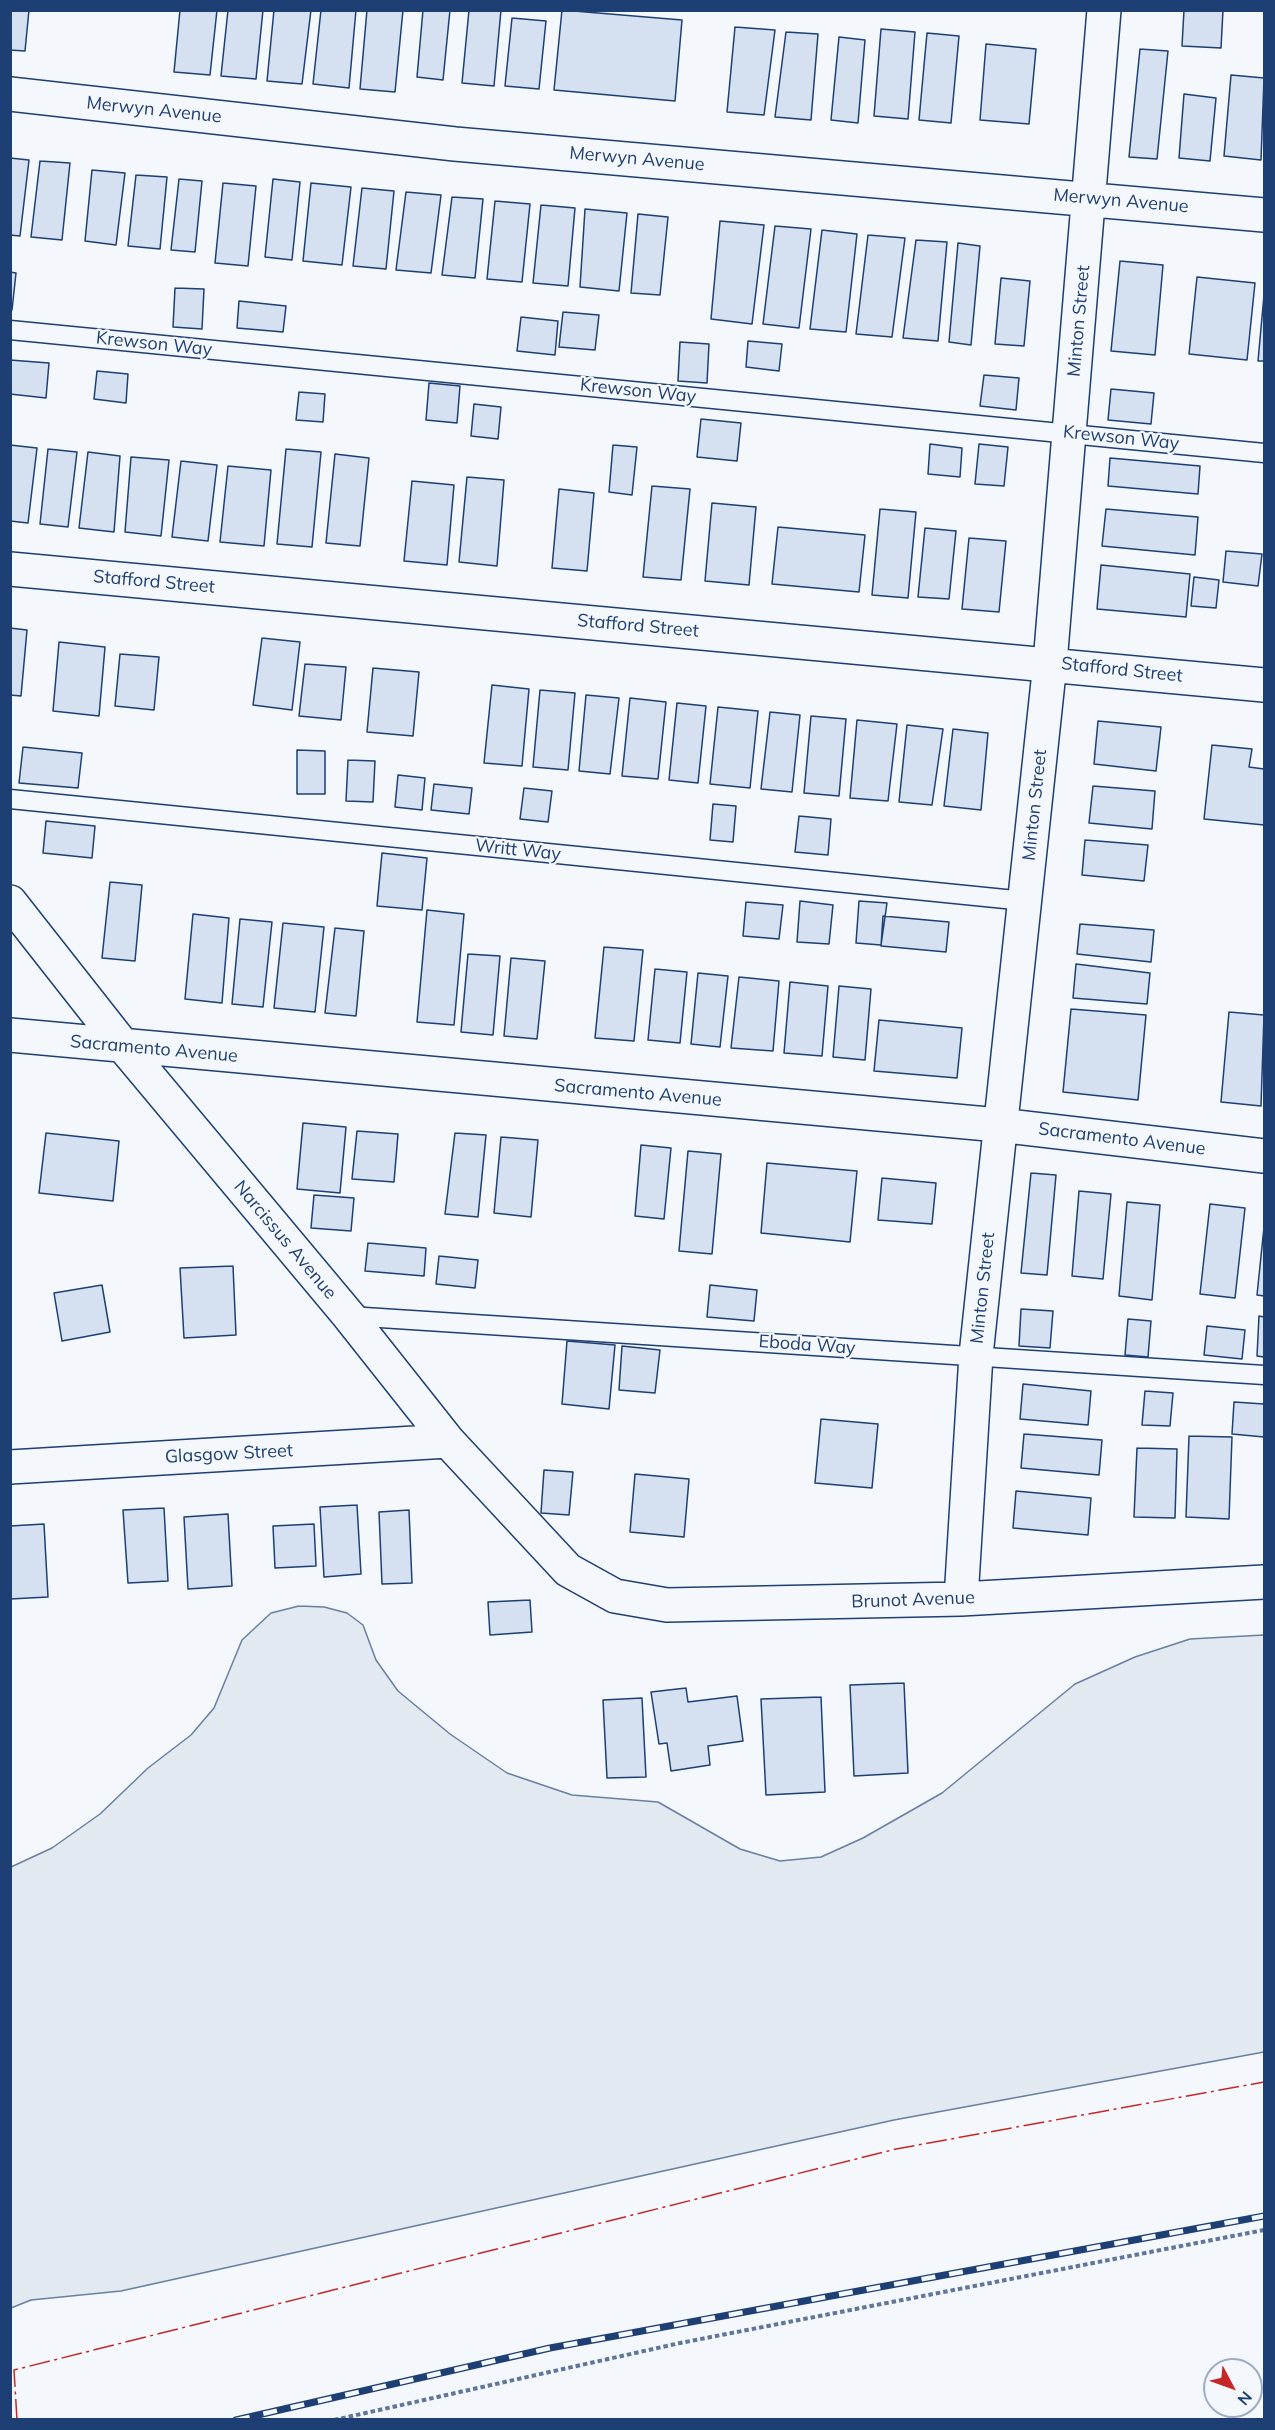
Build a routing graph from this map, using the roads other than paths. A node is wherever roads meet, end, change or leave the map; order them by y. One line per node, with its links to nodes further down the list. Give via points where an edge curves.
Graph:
1 (1104, 10): 3 (street, Minton Street)
2 (10, 94): 3 (street, Merwyn Avenue, via 455,144)
3 (1089, 198): 4 (street, Merwyn Avenue); 6 (street, Minton Street)
4 (1264, 215)
5 (10, 330): 6 (lane, Krewson Way)
6 (1069, 432): 7 (lane, Krewson Way); 9 (street, Minton Street)
7 (1264, 453)
8 (10, 569): 9 (street, Stafford Street)
9 (1050, 663): 10 (street, Stafford Street); 12 (street, Minton Street)
10 (1264, 685)
11 (10, 799): 12 (lane, Writt Way)
12 (1026, 901): 16 (street, Minton Street)
13 (10, 902): 15 (street, Narcissus Avenue)
14 (10, 1035): 15 (street, Sacramento Avenue)
15 (124, 1047): 16 (street, Sacramento Avenue); 18 (street, Narcissus Avenue)
16 (999, 1125): 17 (street, Sacramento Avenue); 19 (street, Minton Street)
17 (1264, 1156)
18 (349, 1316): 19 (lane, Eboda Way); 21 (street, Narcissus Avenue)
19 (976, 1355): 20 (lane, Eboda Way); 25 (street, Minton Street)
20 (1264, 1375)
21 (448, 1441): 22 (street, Glasgow Street); 23 (street, Narcissus Avenue)
22 (10, 1467)
23 (568, 1570): 25 (street, Brunot Avenue, via 615,1596 667,1605)
24 (1264, 1582): 25 (street, Brunot Avenue)
25 (962, 1599)

